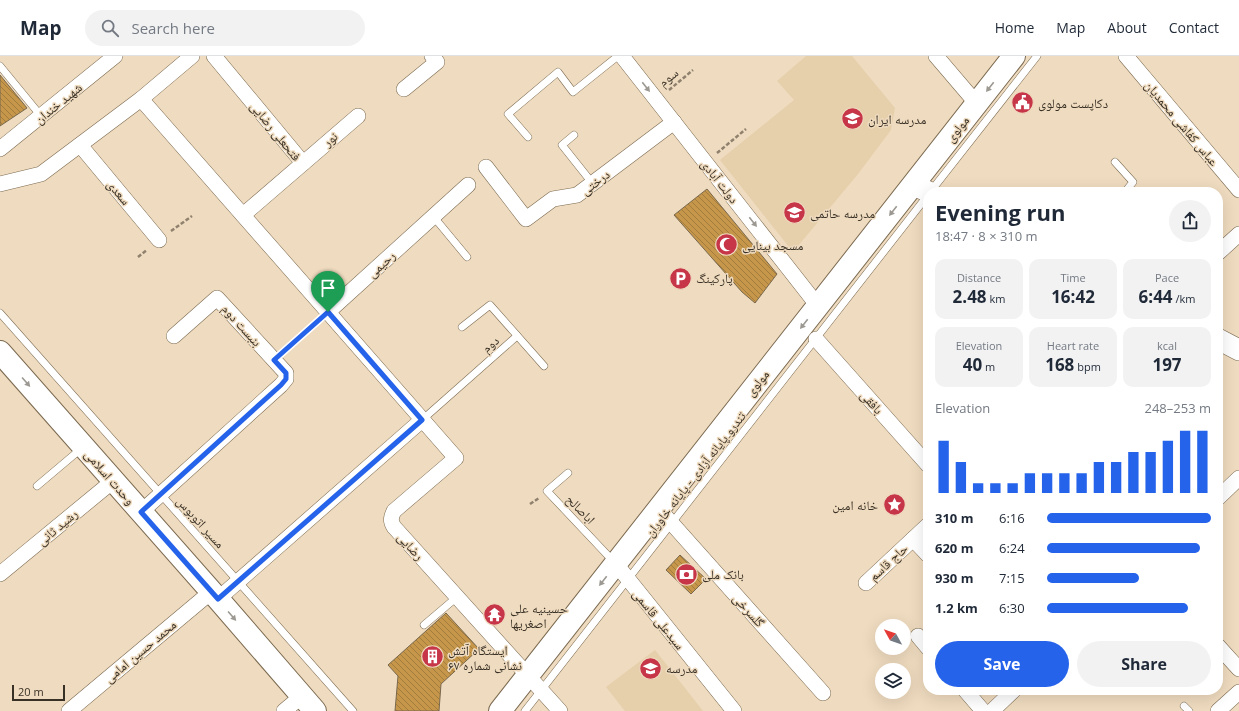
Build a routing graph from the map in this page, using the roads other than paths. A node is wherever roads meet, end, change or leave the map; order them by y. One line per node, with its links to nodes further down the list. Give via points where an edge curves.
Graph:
1 (115, 56): 15 (street, شهید خندان)
2 (192, 56): 13 (street)
3 (214, 56): 23 (street, فتحعلی رضایی)
4 (432, 56): 12 (street, via 437,62)
5 (618, 56): 19 (lane, via 573,92 558,72 508,114)
6 (622, 56): 17 (street, دولت آبادی, one-way to 17)
7 (936, 56): 14 (street)
8 (1014, 56): 14 (main road, مولوی, one-way to 14)
9 (1037, 56): 29 (lane, تندرو پایانه آزادی - پایانه خاوران)
10 (1126, 56): 31 (street, عباس کفاشی محمدیان)
11 (0, 66): 15 (lane)
12 (404, 89)
13 (141, 99): 20 (street); 34 (street)
14 (977, 104): 28 (main road, مولوی)
15 (42, 116): 21 (street, شهید خندان)
16 (358, 116): 23 (street, نور)
17 (674, 122): 26 (street, درختی); 40 (street, دولت آبادی, one-way to 40)
18 (574, 135): 26 (lane, via 562,145)
19 (528, 136)
20 (80, 145): 25 (street, via 41,174); 37 (street, سعدی)
21 (0, 149)
22 (1115, 162): 30 (lane, via 1133,182)
23 (303, 163): 34 (street, فتحعلی رضایی)
24 (486, 167): 26 (street, درختی, via 526,219 553,199 578,195)
25 (0, 184)
26 (593, 184)
27 (468, 185): 35 (street, رحیمی)
28 (927, 187)
29 (928, 187)
30 (1130, 187)
31 (1239, 190)
32 (923, 193): 40 (main road, مولوی, one-way to 40)
33 (923, 194): 46 (lane, تندرو پایانه آزادی - پایانه خاوران)
34 (243, 215): 41 (street)
35 (433, 216): 39 (lane); 41 (street, رحیمی)
36 (1239, 234): 38 (street)
37 (159, 240)
38 (1223, 248)
39 (468, 257)
40 (818, 306): 61 (main road, مولوی, one-way to 61)
41 (328, 312): 51 (street)
42 (0, 313): 59 (lane, مسیر اتوبوس)
43 (462, 327): 45 (lane, دوم, via 490,305)
44 (174, 336): 59 (street, بنبست دوم, via 217,298 286,373 286,379)
45 (517, 336): 50 (lane); 51 (lane, دوم)
46 (816, 339): 53 (street, بافقی); 61 (lane, تندرو پایانه آزادی - پایانه خاوران)
47 (1223, 342): 48 (main road)
48 (1239, 350)
49 (3, 361): 52 (main road, وحدت اسلامی, one-way to 52)
50 (544, 366)
51 (422, 420): 67 (street, محمد حسین امامی); 70 (street, رضایی, via 456,458 394,510 391,522)
52 (83, 447): 56 (main road, وحدت اسلامی); 57 (lane)
53 (923, 459)
54 (568, 473): 65 (lane, اباصالح, via 547,492)
55 (1239, 478): 58 (street)
56 (113, 480): 60 (main road, وحدت اسلامی); 66 (street, رشید ثانی)
57 (37, 486)
58 (1223, 493)
59 (161, 494): 60 (street); 67 (lane, مسیر اتوبوس)
60 (141, 512): 69 (main road, وحدت اسلامی)
61 (665, 516): 65 (main road, مولوی); 77 (street, گلسرخی)
62 (923, 530): 63 (street, حاج قاسم)
63 (913, 539): 64 (street); 68 (street, حاج قاسم)
64 (923, 550)
65 (622, 571): 76 (main road, مولوی); 88 (street, سیدعلی قاسمی)
66 (0, 574)
67 (238, 582): 69 (street, محمد حسین امامی); 84 (lane, مسیر اتوبوس)
68 (866, 583)
69 (215, 596): 81 (main road, وحدت اسلامی, one-way to 81); 82 (street, محمد حسین امامی)
70 (457, 597): 71 (lane); 76 (street, رضایی)
71 (424, 626)
72 (918, 636): 73 (street)
73 (923, 642)
74 (1223, 651): 75 (street)
75 (1239, 669)
76 (535, 684): 85 (main road, مولوی); 86 (lane); 87 (street, رضایی)
77 (823, 693)
78 (1239, 693): 91 (street)
79 (969, 695): 89 (street)
80 (1009, 695): 90 (street)
81 (308, 704): 83 (street)
82 (69, 711)
83 (284, 711)
84 (353, 711)
85 (500, 711)
86 (525, 711)
87 (560, 711)
88 (734, 711)
89 (983, 711)
90 (992, 711)
91 (1218, 711)

